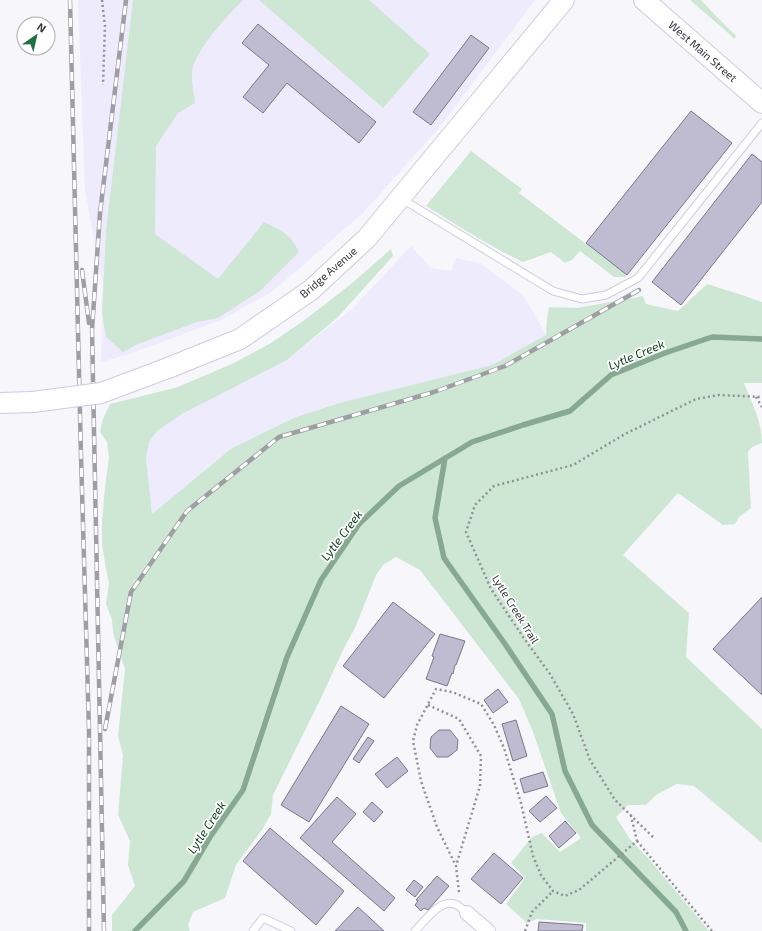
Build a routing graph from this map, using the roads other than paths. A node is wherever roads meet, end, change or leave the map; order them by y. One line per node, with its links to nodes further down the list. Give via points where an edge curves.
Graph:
1 (564, 0): 5 (street, Bridge Avenue)
2 (644, 0): 3 (street, West Main Street)
3 (762, 102)
4 (762, 123): 5 (lane, via 638,278 606,295 582,298 553,291)
5 (400, 198): 6 (street, Bridge Avenue, bridge, via 367,238 311,290 240,339 101,393 32,402)
6 (0, 403)
7 (467, 913): 10 (lane, via 455,904 447,903 439,907); 11 (street)
8 (253, 931): 9 (lane, via 263,918)
9 (291, 931)
10 (415, 931)
11 (488, 931)

